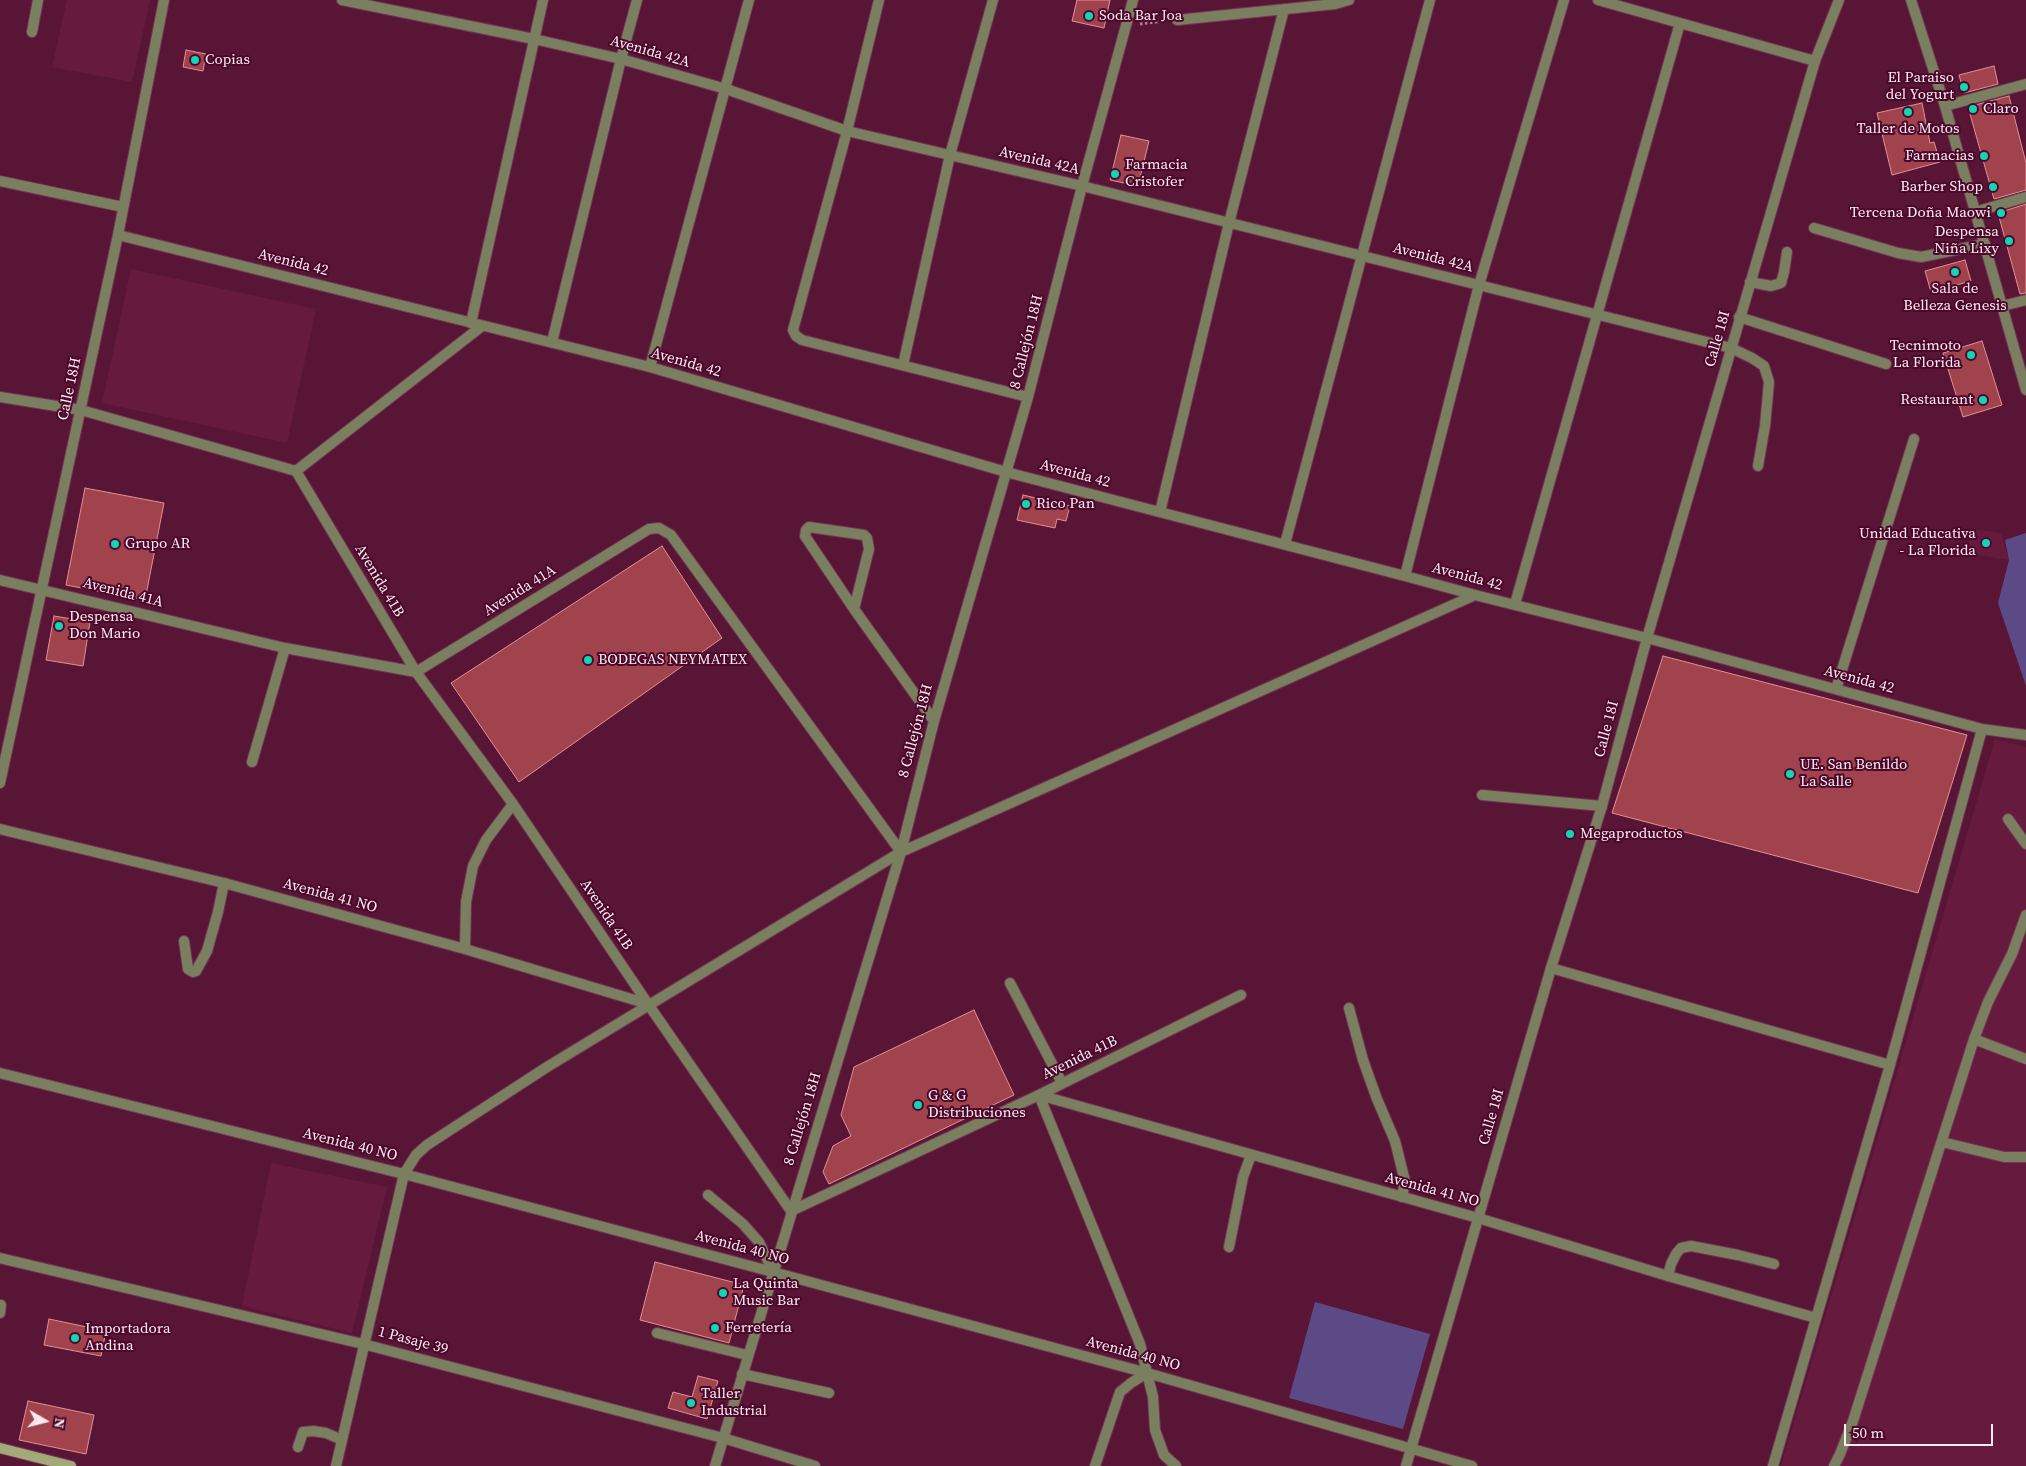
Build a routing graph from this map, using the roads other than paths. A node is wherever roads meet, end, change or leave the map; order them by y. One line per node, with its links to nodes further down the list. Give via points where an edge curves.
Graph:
1 (38, 0): 19 (street)
2 (164, 0): 31 (street, Calle 18H)
3 (342, 0): 20 (street, Avenida 42A)
4 (543, 0): 20 (street)
5 (637, 0): 21 (street)
6 (749, 0): 24 (street)
7 (879, 0): 26 (street)
8 (993, 0): 27 (street)
9 (1134, 0): 29 (street, 8 Callejón 18H)
10 (1349, 0): 16 (street)
11 (1430, 0): 38 (street)
12 (1564, 0): 40 (street)
13 (1598, 0): 18 (street)
14 (1911, 0): 25 (street)
15 (1836, 2): 22 (street, Calle 18I)
16 (1284, 9): 17 (street); 33 (street)
17 (1177, 20)
18 (1680, 23): 22 (street); 43 (street)
19 (32, 32)
20 (534, 39): 21 (street, Avenida 42A); 45 (street)
21 (620, 58): 24 (street, Avenida 42A); 47 (street)
22 (1815, 61): 39 (street, Calle 18I)
23 (2026, 84): 25 (street)
24 (726, 89): 26 (street, Avenida 42A); 51 (street)
25 (1945, 106): 32 (street)
26 (847, 131): 27 (street, Avenida 42A); 50 (street, via 793,330 802,340)
27 (950, 155): 29 (street, Avenida 42A); 50 (street)
28 (0, 181): 31 (street)
29 (1082, 186): 33 (street, Avenida 42A); 54 (street, 8 Callejón 18H)
30 (2026, 197): 32 (street)
31 (124, 207): 35 (street, Calle 18H)
32 (1975, 212): 36 (street)
33 (1229, 223): 38 (street, Avenida 42A); 60 (street)
34 (1814, 228): 36 (street, via 1921,257)
35 (118, 235): 45 (street, Avenida 42); 55 (street, Calle 18H)
36 (1985, 244): 42 (street)
37 (1786, 252): 39 (street, via 1781,283 1771,286)
38 (1363, 256): 40 (street, Avenida 42A); 61 (street)
39 (1750, 282): 44 (street, Calle 18I)
40 (1479, 285): 43 (street, Avenida 42A); 62 (street)
41 (2026, 300): 42 (street)
42 (2002, 306): 52 (street)
43 (1598, 315): 48 (street, Avenida 42A); 66 (street)
44 (1739, 317): 48 (street, Calle 18I); 49 (street)
45 (471, 323): 46 (street, Avenida 42)
46 (482, 326): 47 (street, Avenida 42); 58 (street)
47 (552, 342): 51 (street, Avenida 42)
48 (1731, 348): 57 (street, Avenida 42A, via 1764,366 1770,382); 68 (street, Calle 18I)
49 (1886, 364)
50 (903, 365): 54 (street)
51 (650, 367): 59 (street, Avenida 42)
52 (2026, 390)
53 (0, 396): 55 (street)
54 (1028, 397): 59 (street, 8 Callejón 18H)
55 (81, 410): 58 (street); 64 (street, Calle 18H)
56 (1914, 438): 71 (street)
57 (1758, 466)
58 (296, 471): 70 (street, Avenida 41B)
59 (1006, 472): 60 (street, Avenida 42); 72 (street, 8 Callejón 18H)
60 (1160, 512): 61 (street, Avenida 42)
61 (1285, 544): 62 (street, Avenida 42)
62 (1405, 576): 65 (street, Avenida 42)
63 (0, 580): 64 (street, Avenida 41A)
64 (42, 589): 69 (street, Avenida 41A); 76 (street, Calle 18H)
65 (1475, 595): 66 (street, Avenida 42); 83 (street)
66 (1515, 604): 68 (street, Avenida 42)
67 (854, 609): 67 (street, via 805,536 809,527 867,538 869,548); 72 (street)
68 (1647, 638): 71 (street, Avenida 42); 79 (street, Calle 18I)
69 (285, 648): 70 (street, Avenida 41A); 75 (street)
70 (416, 672): 78 (street, Avenida 41B); 83 (street, Avenida 41A, via 649,529 659,528 671,535)
71 (1836, 689): 73 (street, Avenida 42)
72 (934, 721): 83 (street, 8 Callejón 18H)
73 (1982, 729): 74 (street, Avenida 42); 95 (street)
74 (2026, 735)
75 (252, 762)
76 (0, 783)
77 (1482, 795): 79 (street)
78 (513, 804): 87 (street, via 486,840 473,866 466,902); 91 (street, Avenida 41B)
79 (1602, 806): 88 (street, Calle 18I)
80 (2008, 819): 82 (street)
81 (0, 829): 84 (street, Avenida 41 NO)
82 (2026, 844)
83 (901, 852): 91 (street); 105 (street, 8 Callejón 18H)
84 (224, 883): 86 (street, via 207,951 196,971 188,969); 87 (street, Avenida 41 NO)
85 (2026, 915): 93 (street)
86 (184, 941)
87 (465, 949): 91 (street, Avenida 41 NO)
88 (1552, 968): 95 (street); 106 (street, Calle 18I)
89 (1010, 983): 97 (street)
90 (1241, 994): 97 (street, Avenida 41B)
91 (648, 1004): 102 (street, via 427,1145); 105 (street, Avenida 41B)
92 (1349, 1008): 104 (street, via 1363,1060 1395,1141 1405,1181)
93 (1974, 1039): 94 (street); 99 (street)
94 (2026, 1059)
95 (1890, 1065): 114 (street)
96 (0, 1073): 102 (street, Avenida 40 NO)
97 (1062, 1083): 98 (street, Avenida 41B)
98 (1039, 1095): 100 (street, Avenida 41 NO); 105 (street, Avenida 41B); 118 (street, via 1140,1344)
99 (1942, 1142): 101 (street, via 2004,1157); 135 (street, via 1852,1421)
100 (1251, 1155): 104 (street, Avenida 41 NO); 107 (street, via 1243,1177)
101 (2026, 1158)
102 (404, 1174): 110 (street, Avenida 40 NO); 116 (street)
103 (708, 1194): 110 (street, via 759,1242)
104 (1402, 1197): 106 (street, Avenida 41 NO)
105 (791, 1211): 110 (street, 8 Callejón 18H)
106 (1478, 1218): 111 (street, Avenida 41 NO); 125 (street, Calle 18I)
107 (1229, 1247)
108 (0, 1258): 116 (street, 1 Pasaje 39)
109 (1774, 1264): 111 (street, via 1691,1246 1681,1248 1676,1254)
110 (773, 1272): 117 (street, 8 Callejón 18H); 118 (street, Avenida 40 NO)
111 (1668, 1276): 114 (street, Avenida 41 NO)
112 (1, 1305): 113 (street)
113 (0, 1313)
114 (1816, 1318): 134 (street)
115 (657, 1333): 117 (street)
116 (363, 1344): 121 (street, 1 Pasaje 39); 122 (street)
117 (748, 1355): 119 (street, 8 Callejón 18H)
118 (1147, 1373): 125 (street, Avenida 40 NO); 130 (street, via 1120,1392); 131 (street, via 1153,1397 1155,1430 1164,1455)
119 (742, 1374): 120 (street); 121 (street, 8 Callejón 18H)
120 (829, 1393)
121 (722, 1438): 128 (street, 8 Callejón 18H); 129 (street, 1 Pasaje 39)
122 (342, 1440): 123 (street, via 326,1433 303,1432); 127 (street)
123 (298, 1447)
124 (0, 1448): 126 (main road)
125 (1412, 1448): 132 (street, Calle 18I); 133 (street, Avenida 40 NO)
126 (72, 1466)
127 (336, 1466)
128 (715, 1466)
129 (815, 1466)
130 (1095, 1466)
131 (1176, 1466)
132 (1406, 1466)
133 (1472, 1466)
134 (1773, 1466)
135 (1834, 1466)

